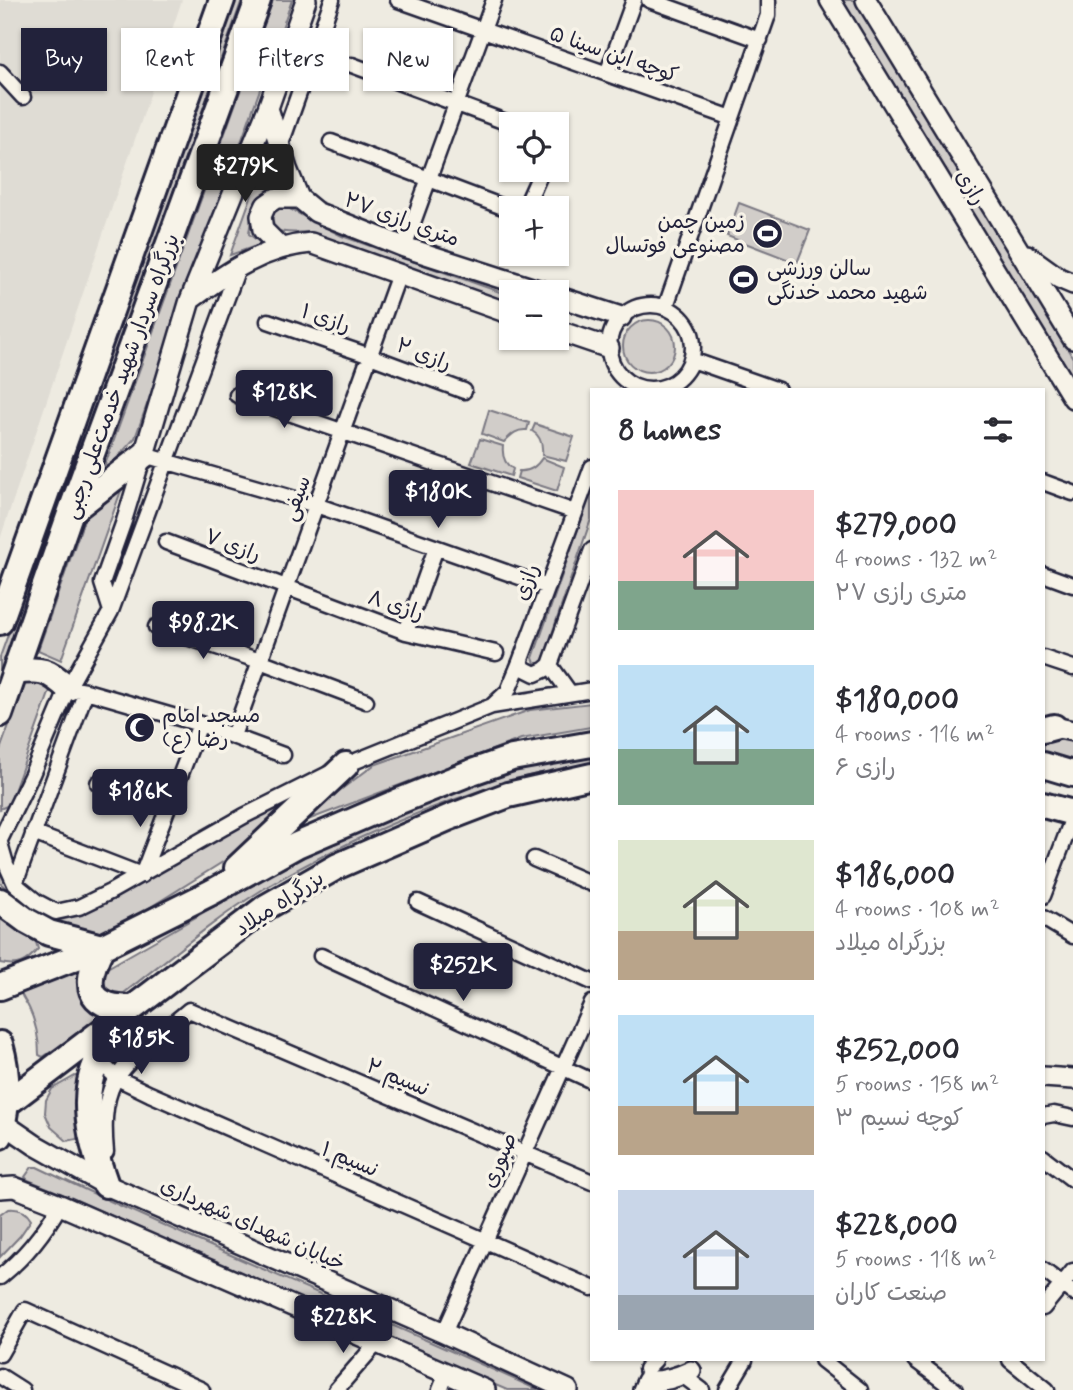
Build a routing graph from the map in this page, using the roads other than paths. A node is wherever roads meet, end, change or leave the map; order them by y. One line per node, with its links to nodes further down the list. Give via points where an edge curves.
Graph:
1 (222, 0): 70 (highway, بزرگراه سردار شهید خدمت‌علی رجبی)
2 (258, 0): 59 (highway, بزرگراه سردار شهید خدمت‌علی رجبی)
3 (306, 0): 20 (street)
4 (332, 0): 24 (street)
5 (398, 0): 13 (street, کوچه ابن سینا ۵)
6 (494, 0): 13 (street)
7 (634, 0): 17 (street)
8 (649, 0): 14 (street)
9 (768, 0): 14 (street)
10 (830, 0): 12 (street, رازی)
11 (869, 5): 12 (street); 30 (street, رازی)
12 (845, 25): 52 (street, رازی)
13 (482, 31): 17 (street, کوچه ابن سینا ۵); 19 (street)
14 (760, 40): 21 (street)
15 (352, 65): 19 (street)
16 (0, 72): 18 (street)
17 (607, 74): 21 (street, کوچه ابن سینا ۵)
18 (23, 97)
19 (456, 104): 22 (street); 25 (street)
20 (268, 108): 24 (street); 35 (street)
21 (732, 118): 37 (street)
22 (499, 120)
23 (331, 142): 25 (street)
24 (280, 147): 26 (street)
25 (429, 179): 27 (street); 28 (street)
26 (299, 198): 28 (street, ۲۷ متری رازی, via 316,212); 29 (street, via 276,198 261,216 263,230)
27 (499, 205)
28 (404, 247): 33 (street, ۲۷ متری رازی)
29 (281, 248): 31 (street); 32 (street, via 311,243)
30 (1020, 251): 34 (street); 42 (street, رازی)
31 (238, 268): 35 (street); 54 (street)
32 (399, 274): 38 (street); 44 (street, سیفی)
33 (507, 280)
34 (1073, 284)
35 (190, 300): 54 (street)
36 (569, 300): 39 (street)
37 (666, 306): 39 (street, via 642,305); 45 (street, via 687,322 694,347)
38 (499, 310)
39 (621, 317): 43 (street)
40 (268, 321): 44 (street, رازی ۱)
41 (569, 334): 43 (street)
42 (1073, 338)
43 (609, 348): 46 (street)
44 (370, 356): 50 (street, رازی ۲); 53 (street, سیفی)
45 (692, 360): 48 (street, via 674,383); 49 (street)
46 (622, 385): 47 (street)
47 (640, 388)
48 (660, 388)
49 (772, 388)
50 (464, 391)
51 (237, 395): 53 (street)
52 (1073, 398)
53 (342, 432): 58 (street, سیفی); 60 (street)
54 (155, 458): 58 (street); 59 (highway); 69 (street); 69 (street, via 124,521 102,583)
55 (590, 472): 60 (street, رازی)
56 (1045, 483): 57 (street)
57 (1073, 493)
58 (316, 505): 62 (street); 68 (street, سیفی)
59 (71, 511): 79 (highway, بزرگراه سردار شهید خدمت‌علی رجبی)
60 (575, 512): 67 (street, رازی)
61 (166, 542): 68 (street, رازی ۷)
62 (436, 548): 67 (street); 72 (street)
63 (590, 561): 65 (street)
64 (1045, 576): 66 (street)
65 (586, 583): 77 (street)
66 (1073, 585)
67 (548, 587): 76 (street, رازی)
68 (286, 588): 72 (street, رازی ۸); 75 (street, سیفی)
69 (111, 611): 80 (street)
70 (0, 622)
71 (156, 627): 75 (street)
72 (406, 632): 73 (street, رازی ۸)
73 (496, 653)
74 (1045, 659): 78 (street)
75 (260, 661): 83 (street); 87 (street, سیفی)
76 (520, 662): 77 (street, via 536,674); 84 (street, رازی, via 508,691)
77 (550, 665): 82 (street)
78 (1073, 668)
79 (15, 671): 80 (highway, via 34,669); 85 (highway, بزرگراه سردار شهید خدمت‌علی رجبی)
80 (77, 690): 86 (street); 98 (street); 99 (street)
81 (590, 690): 82 (street)
82 (570, 693): 84 (street)
83 (366, 701)
84 (492, 706): 90 (street)
85 (0, 713)
86 (200, 724): 87 (street); 95 (street)
87 (233, 736): 89 (street)
88 (590, 744): 105 (highway, بزرگراه میلاد, via 512,758 472,772 297,845)
89 (283, 755)
90 (346, 765): 101 (street, via 244,816); 105 (highway)
91 (1045, 766): 92 (highway)
92 (1073, 774)
93 (590, 776): 114 (highway, بزرگراه میلاد, via 508,795 338,866 266,907)
94 (98, 783): 95 (street)
95 (172, 795): 101 (street)
96 (1045, 806): 97 (highway)
97 (1073, 815): 103 (street)
98 (33, 832): 101 (street); 104 (street)
99 (0, 841): 104 (street)
100 (534, 859): 102 (street)
101 (142, 875): 104 (street, via 79,907 57,912)
102 (590, 883)
103 (1045, 890)
104 (8, 892): 109 (highway, via 27,921 49,933)
105 (212, 892): 109 (highway, بزرگراه میلاد)
106 (418, 902): 111 (street)
107 (1045, 919): 108 (street)
108 (1073, 936)
109 (103, 947): 112 (highway, بزرگراه میلاد); 114 (highway, via 91,971 95,996 117,1008)
110 (321, 956): 117 (street)
111 (590, 981)
112 (0, 987)
113 (590, 1007): 117 (street, صبوری)
114 (132, 1008): 116 (highway); 124 (highway, بزرگراه میلاد)
115 (0, 1044): 124 (highway, via 5,1066)
116 (98, 1060): 119 (street, نسیم ۱); 130 (highway, via 89,1083 89,1112 94,1152)
117 (562, 1069): 121 (street); 126 (street, صبوری)
118 (1045, 1077): 120 (street)
119 (117, 1078): 125 (street, via 106,1105); 126 (street, نسیم ۲, via 189,1010); 133 (street, نسیم ۱)
120 (1073, 1079)
121 (590, 1080)
122 (1045, 1116): 123 (street)
123 (1073, 1118)
124 (3, 1121): 130 (street, خیابان شهدای شهرداری, via 34,1145)
125 (106, 1153)
126 (524, 1154): 129 (street, نسیم ۲); 133 (street, صبوری)
127 (1045, 1159): 128 (street)
128 (1073, 1180)
129 (590, 1181)
130 (106, 1185): 140 (street, خیابان شهدای شهرداری)
131 (0, 1188): 132 (street, via 14,1187)
132 (60, 1205): 136 (street, via 34,1244); 141 (street)
133 (486, 1241): 137 (street, نسیم ۱); 140 (street, صبوری)
134 (1073, 1271): 138 (street)
135 (1045, 1272): 138 (street)
136 (0, 1277)
137 (590, 1287)
138 (1068, 1289): 139 (street)
139 (1045, 1306)
140 (444, 1333): 154 (street, خیابان شهدای شهرداری)
141 (377, 1343): 149 (street); 152 (street)
142 (0, 1354): 151 (street, via 26,1310)
143 (744, 1361): 156 (street)
144 (823, 1361): 157 (street)
145 (916, 1361): 158 (street)
146 (1011, 1361): 159 (street)
147 (0, 1376): 150 (street)
148 (691, 1378): 155 (street, via 647,1381)
149 (444, 1381): 153 (street)
150 (22, 1390)
151 (202, 1390)
152 (336, 1390)
153 (485, 1390)
154 (568, 1390)
155 (643, 1390)
156 (727, 1390)
157 (860, 1390)
158 (955, 1390)
159 (1047, 1390)

